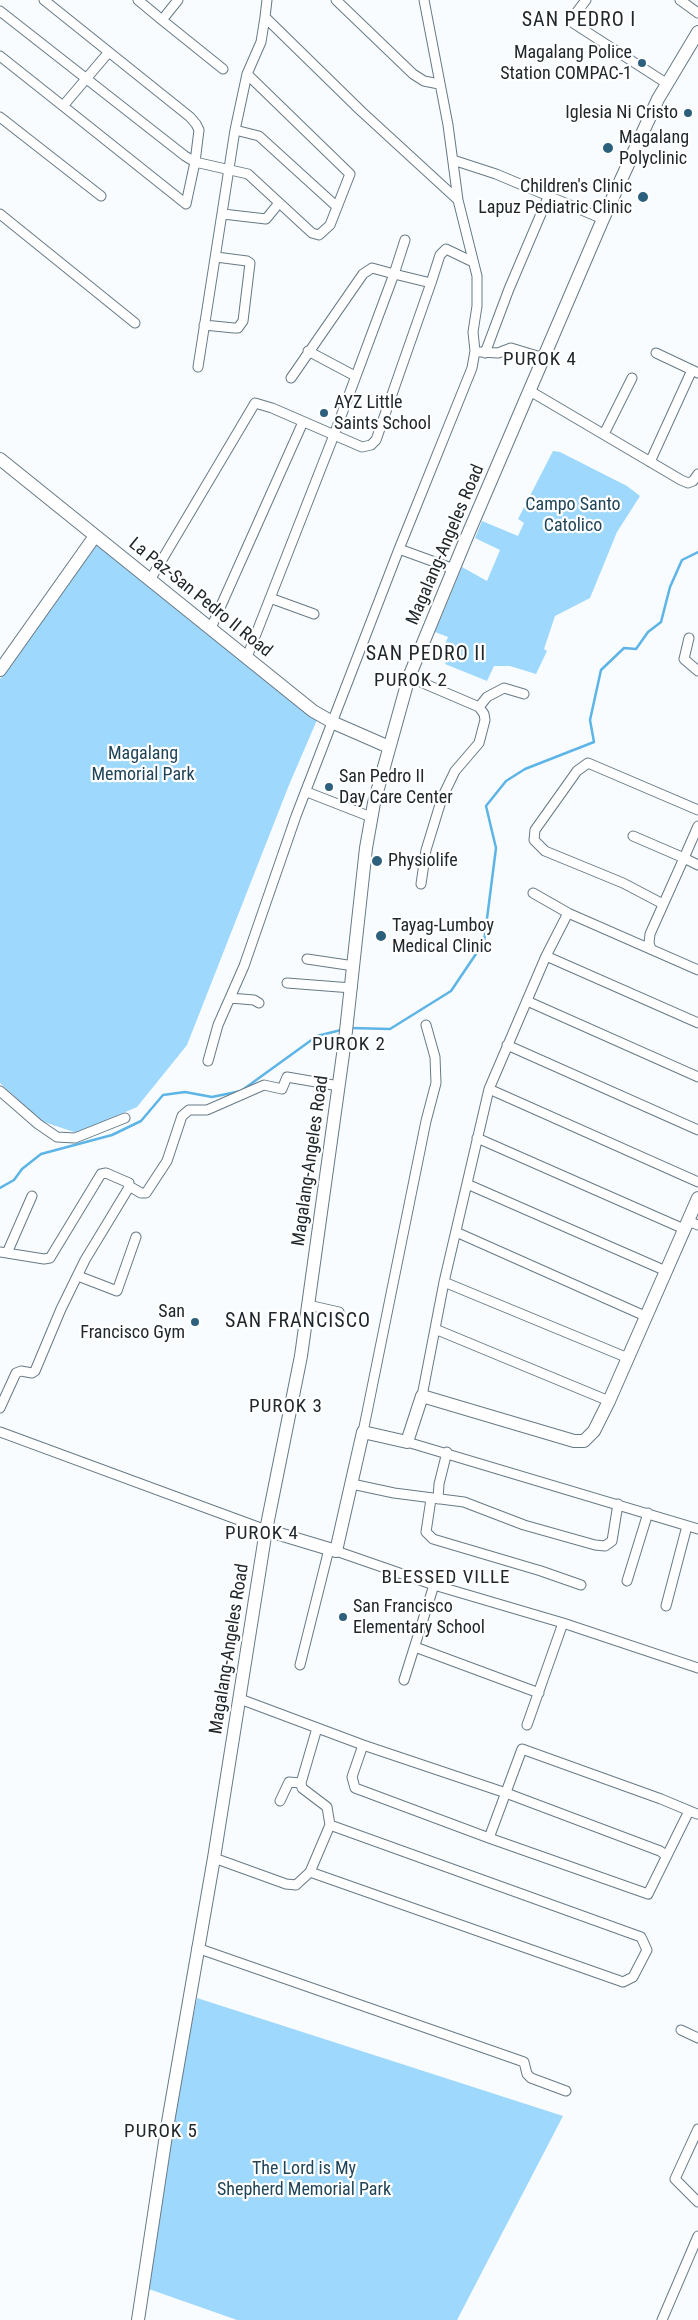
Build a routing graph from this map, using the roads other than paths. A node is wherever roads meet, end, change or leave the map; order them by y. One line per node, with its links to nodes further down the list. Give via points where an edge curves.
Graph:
1 (44, 0): 14 (street)
2 (138, 0): 12 (street)
3 (178, 0): 12 (street)
4 (267, 0): 11 (street)
5 (336, 0): 20 (street, via 413,74 424,81)
6 (586, 0): 19 (street, via 572,17 573,23)
7 (680, 0): 10 (street)
8 (425, 4): 20 (street)
9 (0, 11): 18 (street)
10 (698, 13)
11 (265, 17): 17 (street, via 261,42); 29 (street)
12 (162, 20): 16 (street)
13 (698, 32): 19 (main road, Magalang-Angeles Road)
14 (108, 53): 18 (street); 25 (street, via 196,124 199,130)
15 (0, 56): 21 (street)
16 (223, 69)
17 (247, 74): 23 (street); 31 (street, via 348,170 350,177)
18 (86, 80): 21 (street); 25 (street)
19 (666, 83): 34 (main road, Magalang-Angeles Road)
20 (439, 84): 24 (street)
21 (63, 106): 25 (street, via 186,204)
22 (0, 117): 28 (street)
23 (235, 130): 26 (street); 31 (street, via 260,136)
24 (453, 160): 27 (street); 29 (street)
25 (195, 162): 26 (street)
26 (230, 170): 30 (street, via 248,174); 33 (street)
27 (549, 195): 34 (street); 44 (street)
28 (101, 196)
29 (458, 200): 37 (street)
30 (279, 203): 31 (street, via 315,235 330,225); 33 (street, via 266,219)
31 (336, 206)
32 (0, 214): 40 (street)
33 (222, 214): 36 (street)
34 (603, 219): 46 (main road, Magalang-Angeles Road)
35 (405, 240): 38 (street)
36 (216, 257): 41 (street); 41 (street, via 250,263 243,321 238,328)
37 (473, 262): 39 (street, via 444,249); 43 (street, via 478,289 472,332)
38 (394, 274): 39 (street); 42 (street, via 372,268 363,274); 49 (street)
39 (430, 283): 55 (street, via 376,440 362,447)
40 (135, 323)
41 (204, 325): 47 (street)
42 (308, 351): 49 (street); 50 (street)
43 (475, 351): 44 (street); 60 (street, via 472,368)
44 (485, 353): 46 (street, via 511,348)
45 (656, 353): 48 (street)
46 (544, 358): 52 (main road, Magalang-Angeles Road)
47 (198, 367)
48 (695, 371): 57 (street)
49 (356, 376): 55 (street)
50 (291, 378)
51 (632, 378): 54 (street)
52 (530, 391): 54 (street); 61 (main road, Magalang-Angeles Road)
53 (303, 422): 55 (street); 62 (street, via 260,404 253,406); 65 (street)
54 (604, 434): 57 (street)
55 (334, 435): 63 (street)
56 (0, 459): 59 (main road, La Paz-San Pedro II Road)
57 (650, 462): 58 (street, via 688,483)
58 (698, 474)
59 (95, 536): 62 (main road, La Paz-San Pedro II Road); 68 (main road)
60 (399, 549): 61 (street); 73 (street)
61 (454, 569): 70 (main road, Magalang-Angeles Road)
62 (150, 580): 65 (main road, La Paz-San Pedro II Road)
63 (270, 598): 64 (street); 67 (street)
64 (314, 614)
65 (211, 628): 67 (main road, La Paz-San Pedro II Road)
66 (689, 638): 69 (street, via 684,659)
67 (247, 656): 73 (main road, La Paz-San Pedro II Road, via 302,702)
68 (0, 670)
69 (698, 671)
70 (409, 677): 72 (street); 74 (main road, Magalang-Angeles Road)
71 (524, 694): 72 (street, via 504,688 487,697)
72 (479, 707): 82 (street, via 485,720 482,735 474,751 456,771 442,798 426,850)
73 (334, 723): 74 (main road, La Paz-San Pedro II Road); 75 (street)
74 (389, 747): 77 (main road, Magalang-Angeles Road)
75 (307, 792): 77 (street); 93 (street)
76 (698, 810): 84 (street, via 588,764 577,771 535,830 534,840 545,851 623,883)
77 (371, 817): 89 (main road, Magalang-Angeles Road)
78 (698, 826): 80 (street)
79 (633, 836): 80 (street)
80 (684, 858): 81 (street); 84 (street)
81 (698, 865)
82 (421, 884)
83 (533, 893): 85 (street)
84 (663, 904): 86 (street, via 650,934)
85 (568, 913): 86 (street); 87 (street)
86 (651, 949): 90 (street)
87 (546, 956): 94 (street); 96 (street)
88 (307, 959): 89 (street)
89 (354, 966): 92 (main road, Magalang-Angeles Road)
90 (698, 970)
91 (287, 983): 92 (street)
92 (352, 988): 101 (main road, Magalang-Angeles Road)
93 (230, 998): 95 (street); 99 (street)
94 (527, 1001): 98 (street); 100 (street)
95 (259, 1003)
96 (698, 1023)
97 (426, 1025): 128 (street, via 435,1057 436,1083)
98 (507, 1045): 102 (street); 105 (street)
99 (208, 1061)
100 (698, 1077)
101 (339, 1086): 109 (street, via 288,1077 282,1089 264,1085 207,1110 189,1110 182,1116 167,1161 146,1193); 119 (main road, Magalang-Angeles Road)
102 (489, 1089): 106 (street); 107 (street)
103 (0, 1091): 104 (street, via 57,1137 75,1138)
104 (125, 1118)
105 (698, 1130)
106 (477, 1138): 108 (street); 112 (street)
107 (698, 1182)
108 (467, 1184): 113 (street); 116 (street)
109 (129, 1186): 115 (street, via 129,1183 106,1173 101,1174 50,1258); 117 (street)
110 (32, 1196): 115 (street)
111 (698, 1198): 112 (main road)
112 (690, 1225): 116 (main road)
113 (456, 1232): 118 (street); 121 (street)
114 (136, 1237): 117 (street, via 117,1291)
115 (4, 1252)
116 (666, 1271): 121 (main road)
117 (78, 1276): 126 (street, via 33,1373 16,1373)
118 (444, 1282): 122 (street); 123 (street)
119 (308, 1305): 120 (street); 137 (main road, Magalang-Angeles Road)
120 (339, 1312)
121 (645, 1316): 123 (main road)
122 (435, 1329): 124 (street); 125 (street)
123 (628, 1358): 125 (main road)
124 (422, 1396): 125 (main road, via 574,1441 584,1441 594,1431); 129 (main road)
125 (609, 1401)
126 (0, 1408)
127 (0, 1432): 137 (street)
128 (363, 1432): 129 (main road); 131 (main road)
129 (407, 1442): 130 (street)
130 (447, 1452): 132 (street); 133 (street)
131 (352, 1484): 132 (street); 138 (main road)
132 (435, 1499): 133 (street, via 464,1502 524,1525 605,1546 613,1536); 141 (street, via 426,1532 433,1539)
133 (618, 1504): 134 (street)
134 (648, 1513): 135 (street); 139 (street)
135 (687, 1526): 136 (street); 142 (street)
136 (698, 1529)
137 (266, 1530): 138 (main road); 149 (main road, Magalang-Angeles Road)
138 (333, 1550): 140 (street); 145 (street)
139 (627, 1581)
140 (434, 1585): 143 (street); 144 (street)
141 (581, 1586)
142 (666, 1606)
143 (563, 1622): 146 (street); 148 (street)
144 (415, 1647): 147 (street); 148 (street)
145 (300, 1665)
146 (698, 1668)
147 (404, 1680)
148 (539, 1693): 150 (street)
149 (240, 1699): 151 (street); 160 (main road, Magalang-Angeles Road)
150 (528, 1725)
151 (317, 1728): 152 (street); 153 (street)
152 (363, 1745): 154 (street); 158 (street, via 352,1777 355,1788)
153 (300, 1783): 155 (street, via 289,1782); 157 (street, via 327,1808)
154 (506, 1793): 156 (street, via 522,1749); 158 (street); 159 (street)
155 (280, 1801)
156 (693, 1813): 159 (street)
157 (330, 1825): 161 (street); 161 (street, via 641,1937 647,1950 633,1977 623,1982)
158 (489, 1838): 159 (street, via 648,1894)
159 (667, 1856)
160 (214, 1858): 161 (street, via 286,1884 296,1885); 162 (main road, Magalang-Angeles Road)
161 (310, 1872)
162 (197, 1948): 165 (street, via 524,2062 531,2078); 169 (main road, Magalang-Angeles Road)
163 (681, 2030): 164 (street)
164 (698, 2038)
165 (566, 2091)
166 (698, 2129): 167 (street, via 675,2179)
167 (698, 2202)
168 (698, 2236): 170 (street)
169 (138, 2320)
170 (662, 2320)

